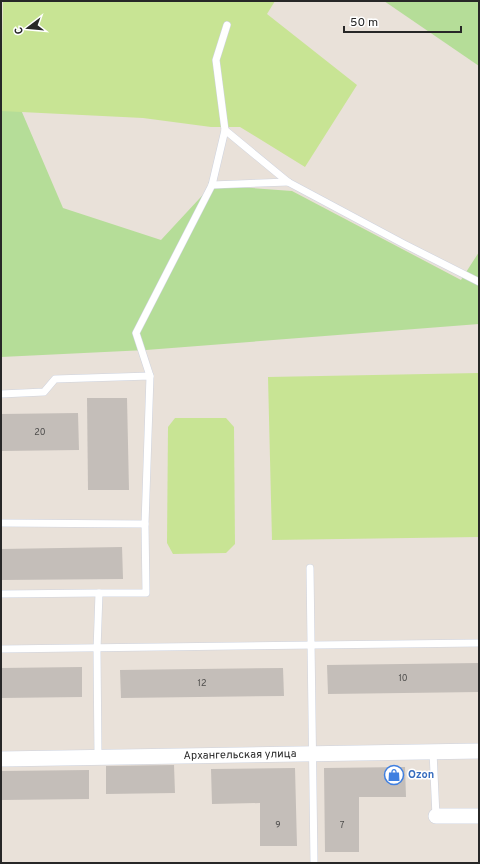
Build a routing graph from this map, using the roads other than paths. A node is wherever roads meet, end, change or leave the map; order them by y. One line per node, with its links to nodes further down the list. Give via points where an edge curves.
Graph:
1 (227, 25): 2 (lane, via 216,60)
2 (225, 130): 3 (lane); 4 (lane)
3 (288, 182): 4 (lane); 5 (lane)
4 (212, 184): 6 (lane, via 136,333)
5 (479, 282)
6 (150, 376): 7 (lane, via 54,379 44,392); 9 (lane)
7 (1, 394)
8 (1, 523): 9 (lane)
9 (145, 524): 11 (lane, via 146,593)
10 (310, 568): 14 (lane)
11 (99, 593): 12 (lane); 15 (lane)
12 (1, 594)
13 (479, 643): 14 (lane)
14 (311, 645): 15 (lane); 19 (lane)
15 (97, 648): 16 (lane); 20 (lane)
16 (1, 649)
17 (479, 750): 18 (street, Архангельская улица)
18 (433, 752): 19 (street, Архангельская улица); 22 (lane)
19 (312, 753): 20 (street, Архангельская улица); 24 (lane)
20 (98, 757): 21 (street, Архангельская улица)
21 (1, 758)
22 (436, 816): 23 (street)
23 (479, 816)
24 (314, 863)

